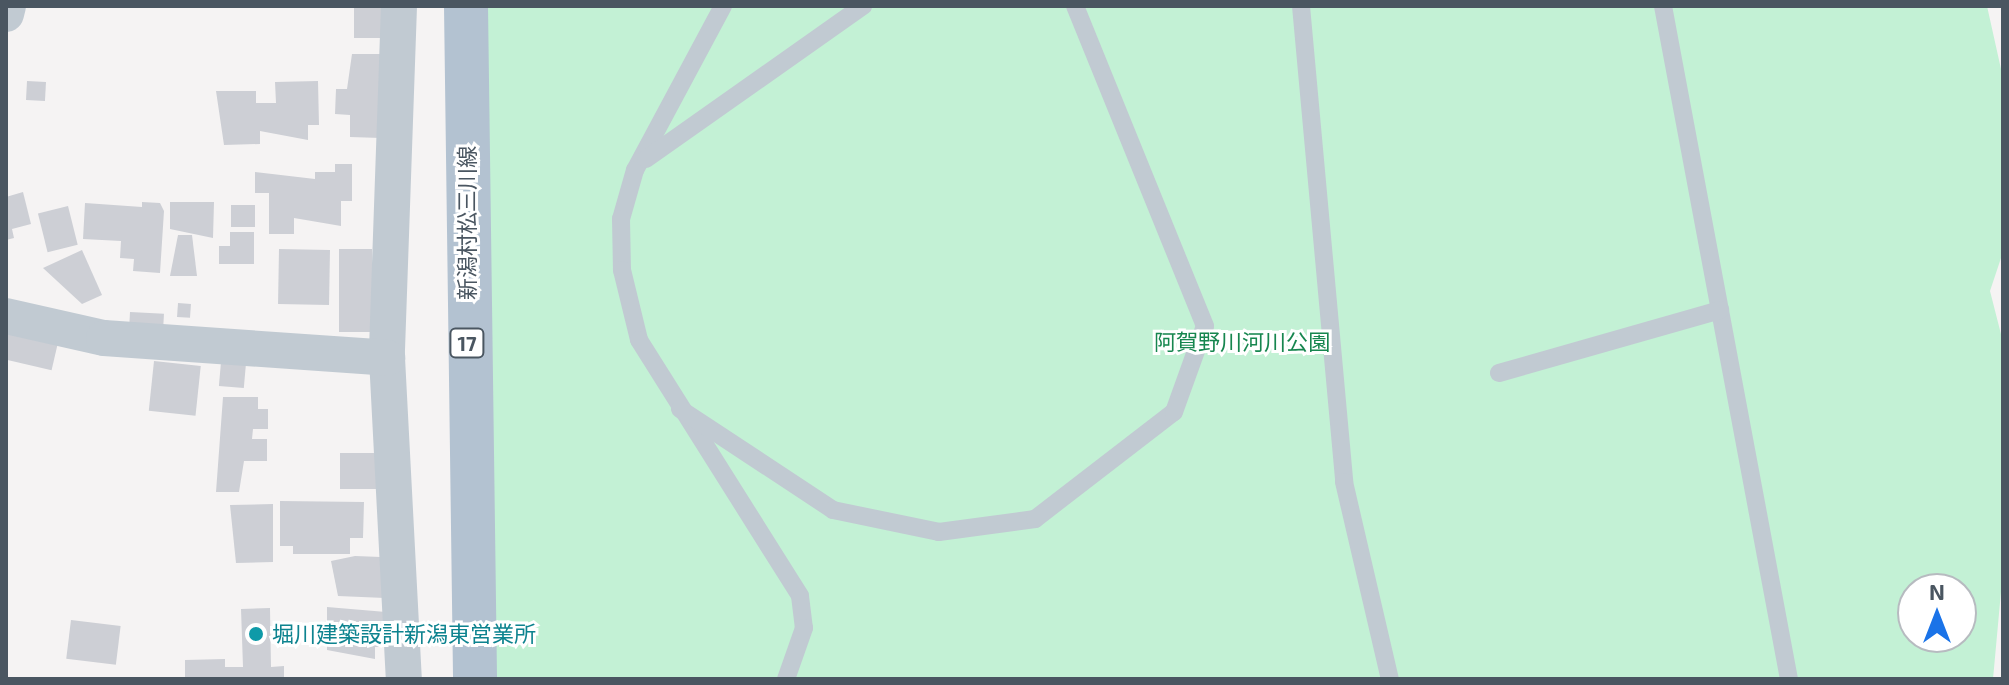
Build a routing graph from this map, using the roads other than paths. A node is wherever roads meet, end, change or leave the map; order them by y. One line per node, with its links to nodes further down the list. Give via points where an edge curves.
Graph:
1 (8, 6): 9 (street)
2 (399, 6): 13 (street)
3 (466, 6): 17 (main road, 新潟村松三川線 / 17)
4 (723, 6): 10 (lane)
5 (863, 6): 10 (lane, via 660,144)
6 (1075, 6): 15 (lane, via 1205,326 1174,412 1035,519 939,532 833,510)
7 (1301, 6): 19 (lane, via 1344,482)
8 (1663, 6): 11 (lane)
9 (6, 14)
10 (635, 170): 15 (lane, via 621,219 622,270 639,340)
11 (1720, 310): 14 (lane); 20 (lane)
12 (6, 316): 13 (street, via 104,338)
13 (387, 358): 16 (street)
14 (1499, 373)
15 (680, 409): 18 (lane, via 800,596 804,628)
16 (404, 679)
17 (475, 679)
18 (786, 679)
19 (1390, 679)
20 (1789, 679)

